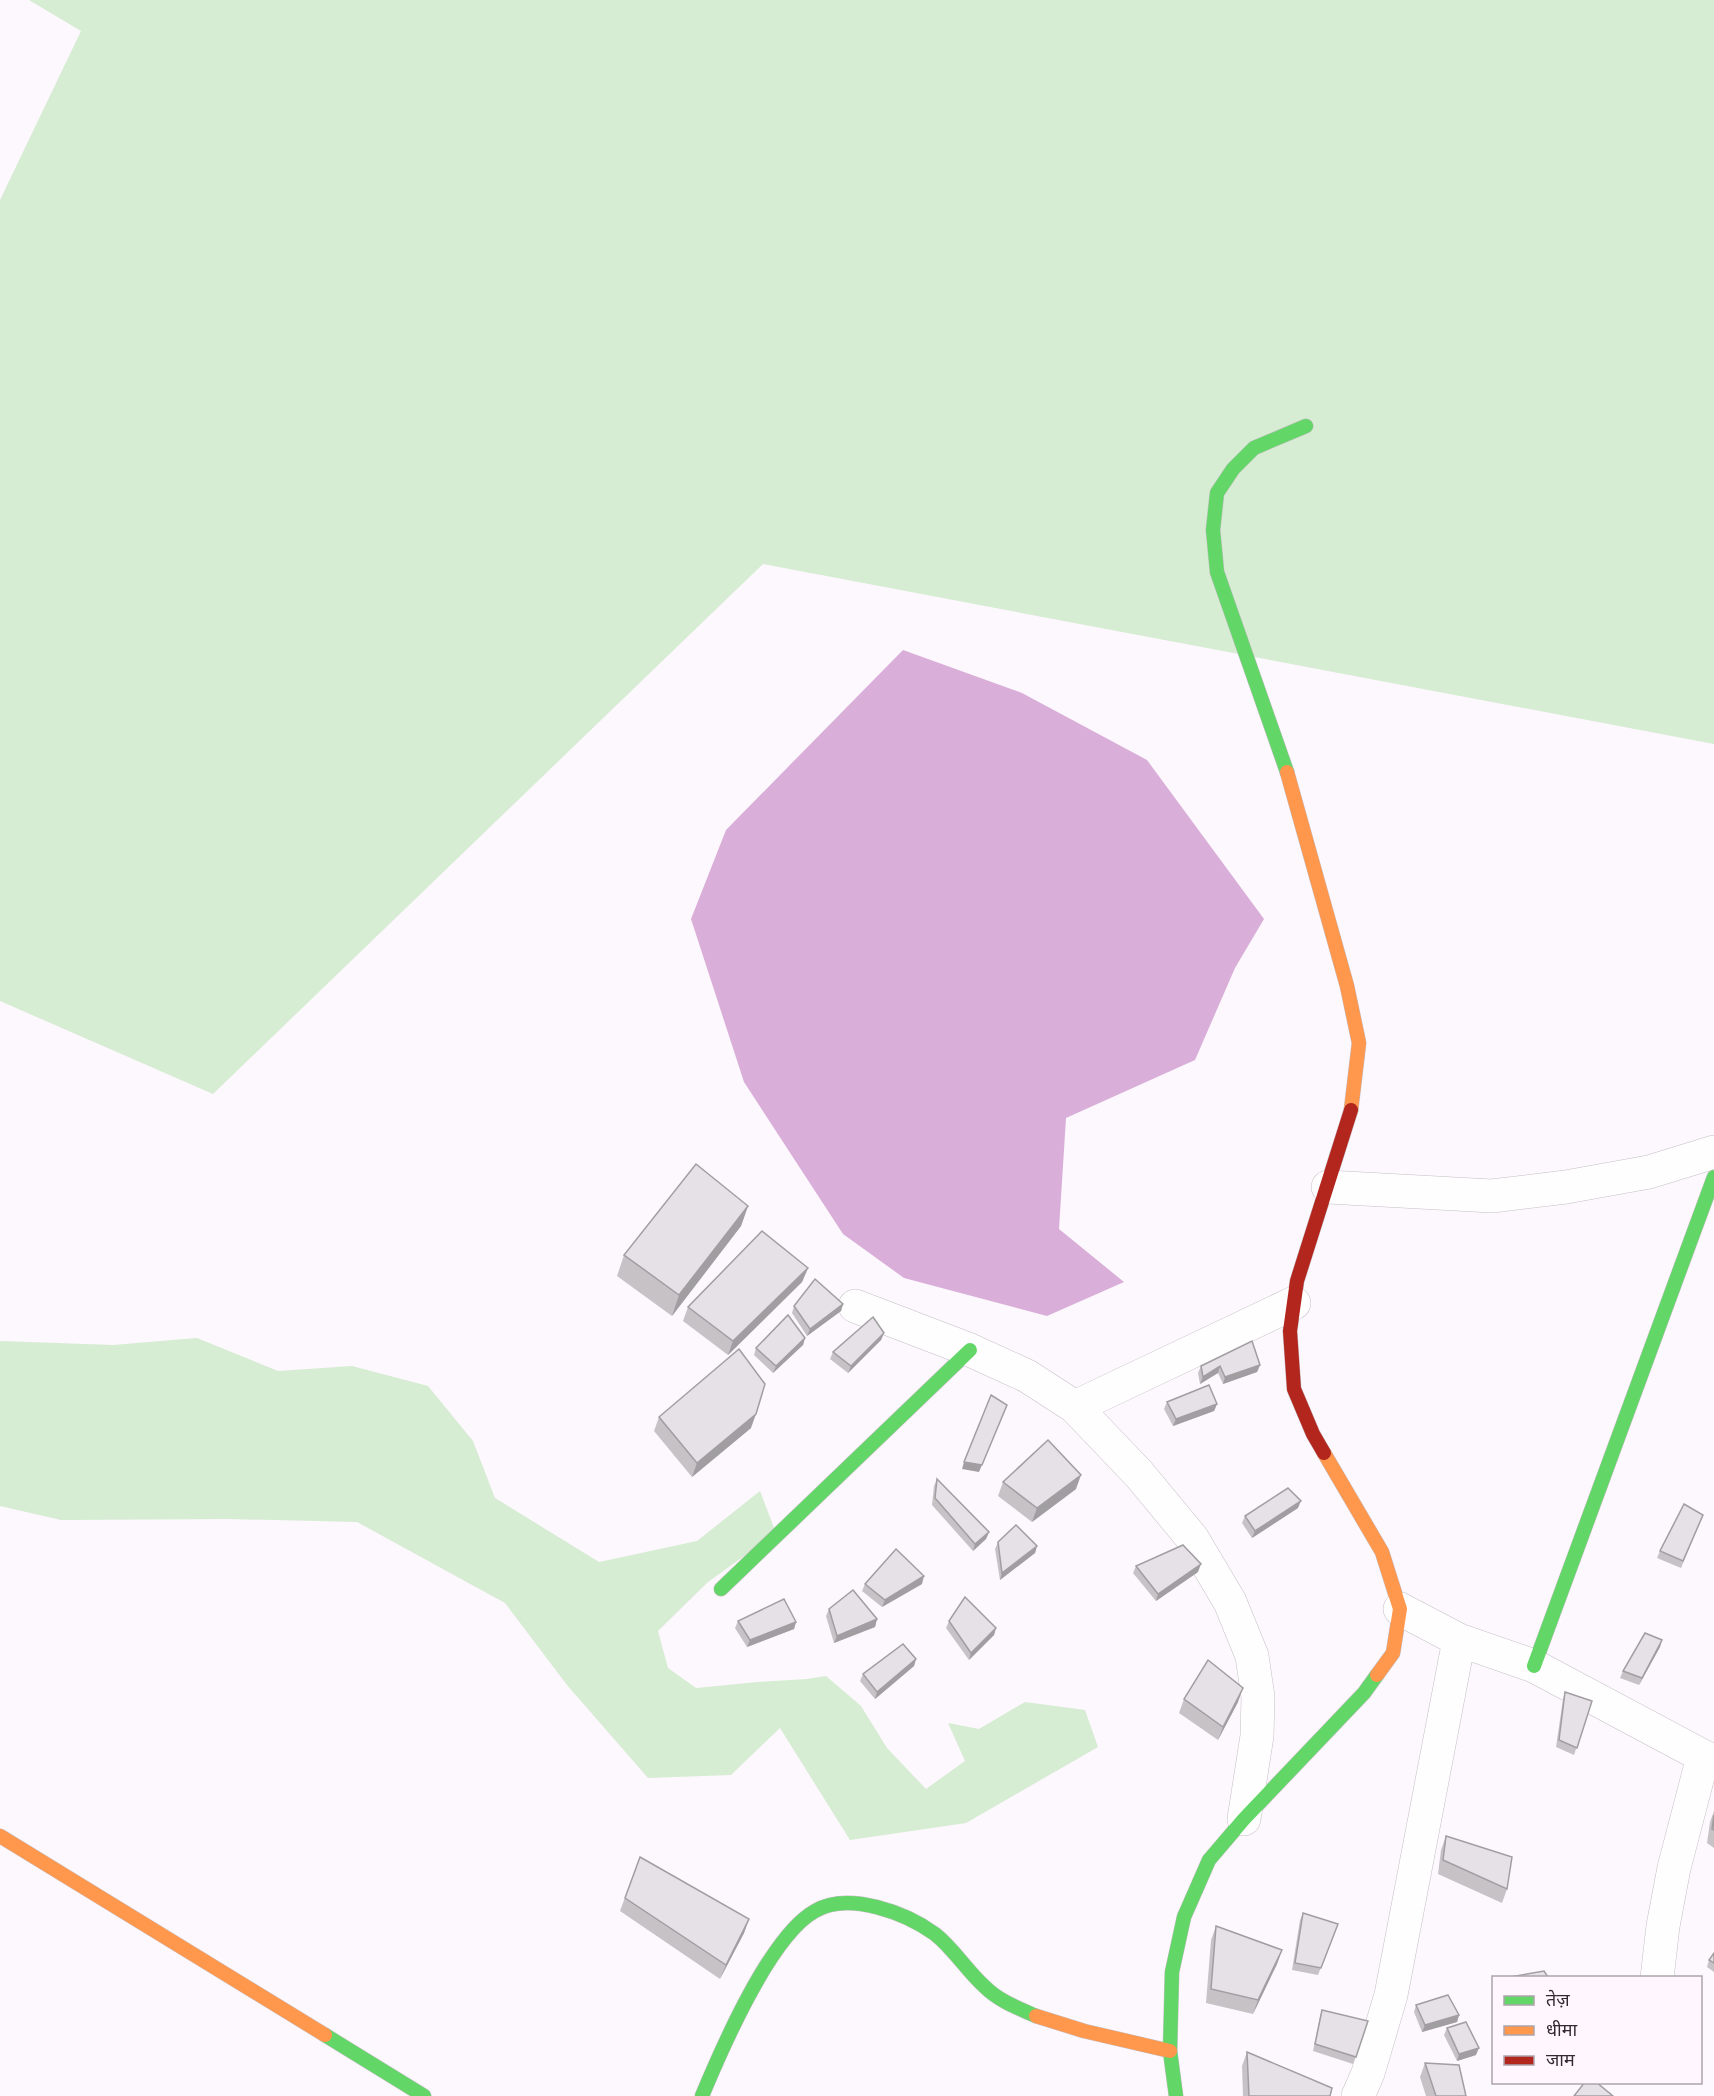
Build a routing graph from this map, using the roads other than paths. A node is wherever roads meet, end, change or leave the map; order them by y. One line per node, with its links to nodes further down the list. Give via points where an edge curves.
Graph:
1 (1306, 426): 4 (street, via 1254,448 1233,469 1217,494 1213,530 1216,572 1282,753 1347,986 1359,1043 1350,1115)
2 (1714, 1152): 4 (street, via 1649,1172 1492,1196)
3 (1714, 1177): 12 (street)
4 (1328, 1187): 5 (street, via 1297,1281)
5 (1294, 1304): 8 (street); 10 (street, via 1290,1331 1294,1389 1313,1434 1382,1552)
6 (855, 1306): 7 (street)
7 (970, 1350): 8 (street, via 1027,1376); 9 (street)
8 (1075, 1407): 14 (street, via 1139,1474 1192,1538 1230,1602 1252,1656 1258,1696 1257,1736)
9 (721, 1589)
10 (1400, 1610): 11 (street); 14 (street, via 1393,1653 1364,1693)
11 (1459, 1640): 12 (street); 21 (street, via 1391,1995)
12 (1534, 1666): 13 (street)
13 (1709, 1759): 16 (street, via 1674,1868)
14 (1244, 1819): 17 (street, via 1209,1860 1184,1917 1172,1972)
15 (0, 1836): 18 (street)
16 (1657, 1976)
17 (1170, 2051): 19 (street, via 1040,2019 998,1999 940,1938 905,1916 867,1905 842,1904 815,1911 795,1926 767,1966); 20 (street)
18 (424, 2096)
19 (702, 2096)
20 (1176, 2096)
21 (1358, 2096)

